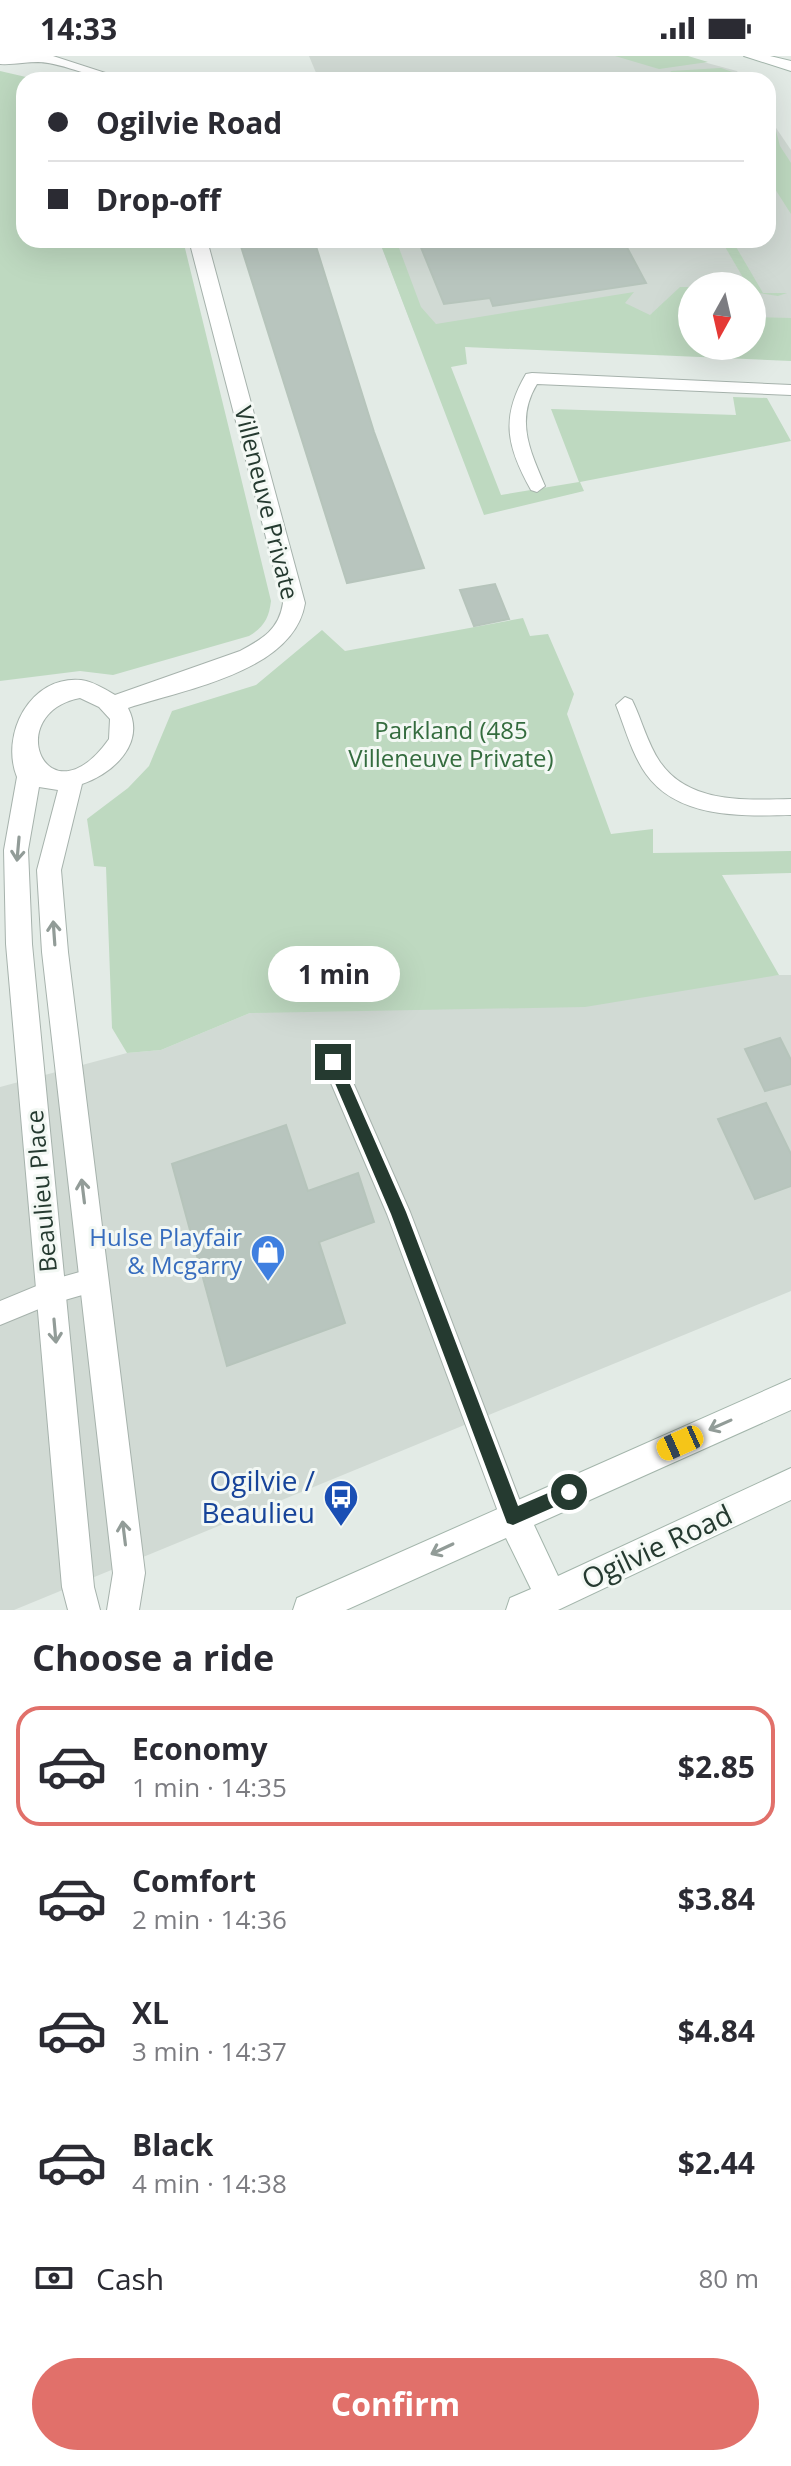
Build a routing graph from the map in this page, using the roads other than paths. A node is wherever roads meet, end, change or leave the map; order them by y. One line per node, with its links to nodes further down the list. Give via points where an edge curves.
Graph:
1 (752, 56): 4 (street)
2 (43, 57): 3 (street); 5 (street)
3 (0, 59)
4 (791, 66)
5 (93, 72)
6 (200, 248): 9 (street, Villeneuve Private, via 294,603 291,621 279,638 239,659)
7 (791, 390): 8 (lane, via 532,378 518,398 515,438)
8 (537, 486)
9 (114, 704): 11 (street, via 90,691 59,690 31,703); 13 (street, via 122,719 122,738 112,756 94,771)
10 (625, 705): 14 (lane, via 654,770 679,793 736,808)
11 (6, 725): 12 (street, via 16,760)
12 (30, 772): 13 (street); 17 (street, Beaulieu Place, one-way to 17, via 16,850 19,944)
13 (72, 779): 16 (street, Beaulieu Place, one-way to 13, via 49,870)
14 (791, 807)
15 (333, 1062): 21 (lane, via 398,1212)
16 (94, 1280): 17 (lane); 24 (street, Beaulieu Place, one-way to 16, via 129,1573)
17 (51, 1292): 18 (lane); 23 (street, Beaulieu Place, one-way to 23)
18 (0, 1313)
19 (791, 1394): 21 (street, one-way to 21)
20 (791, 1484): 22 (street, Ogilvie Road)
21 (513, 1517): 22 (street); 25 (street, one-way to 25)
22 (537, 1603)
23 (84, 1610)
24 (123, 1610)
25 (309, 1610)

